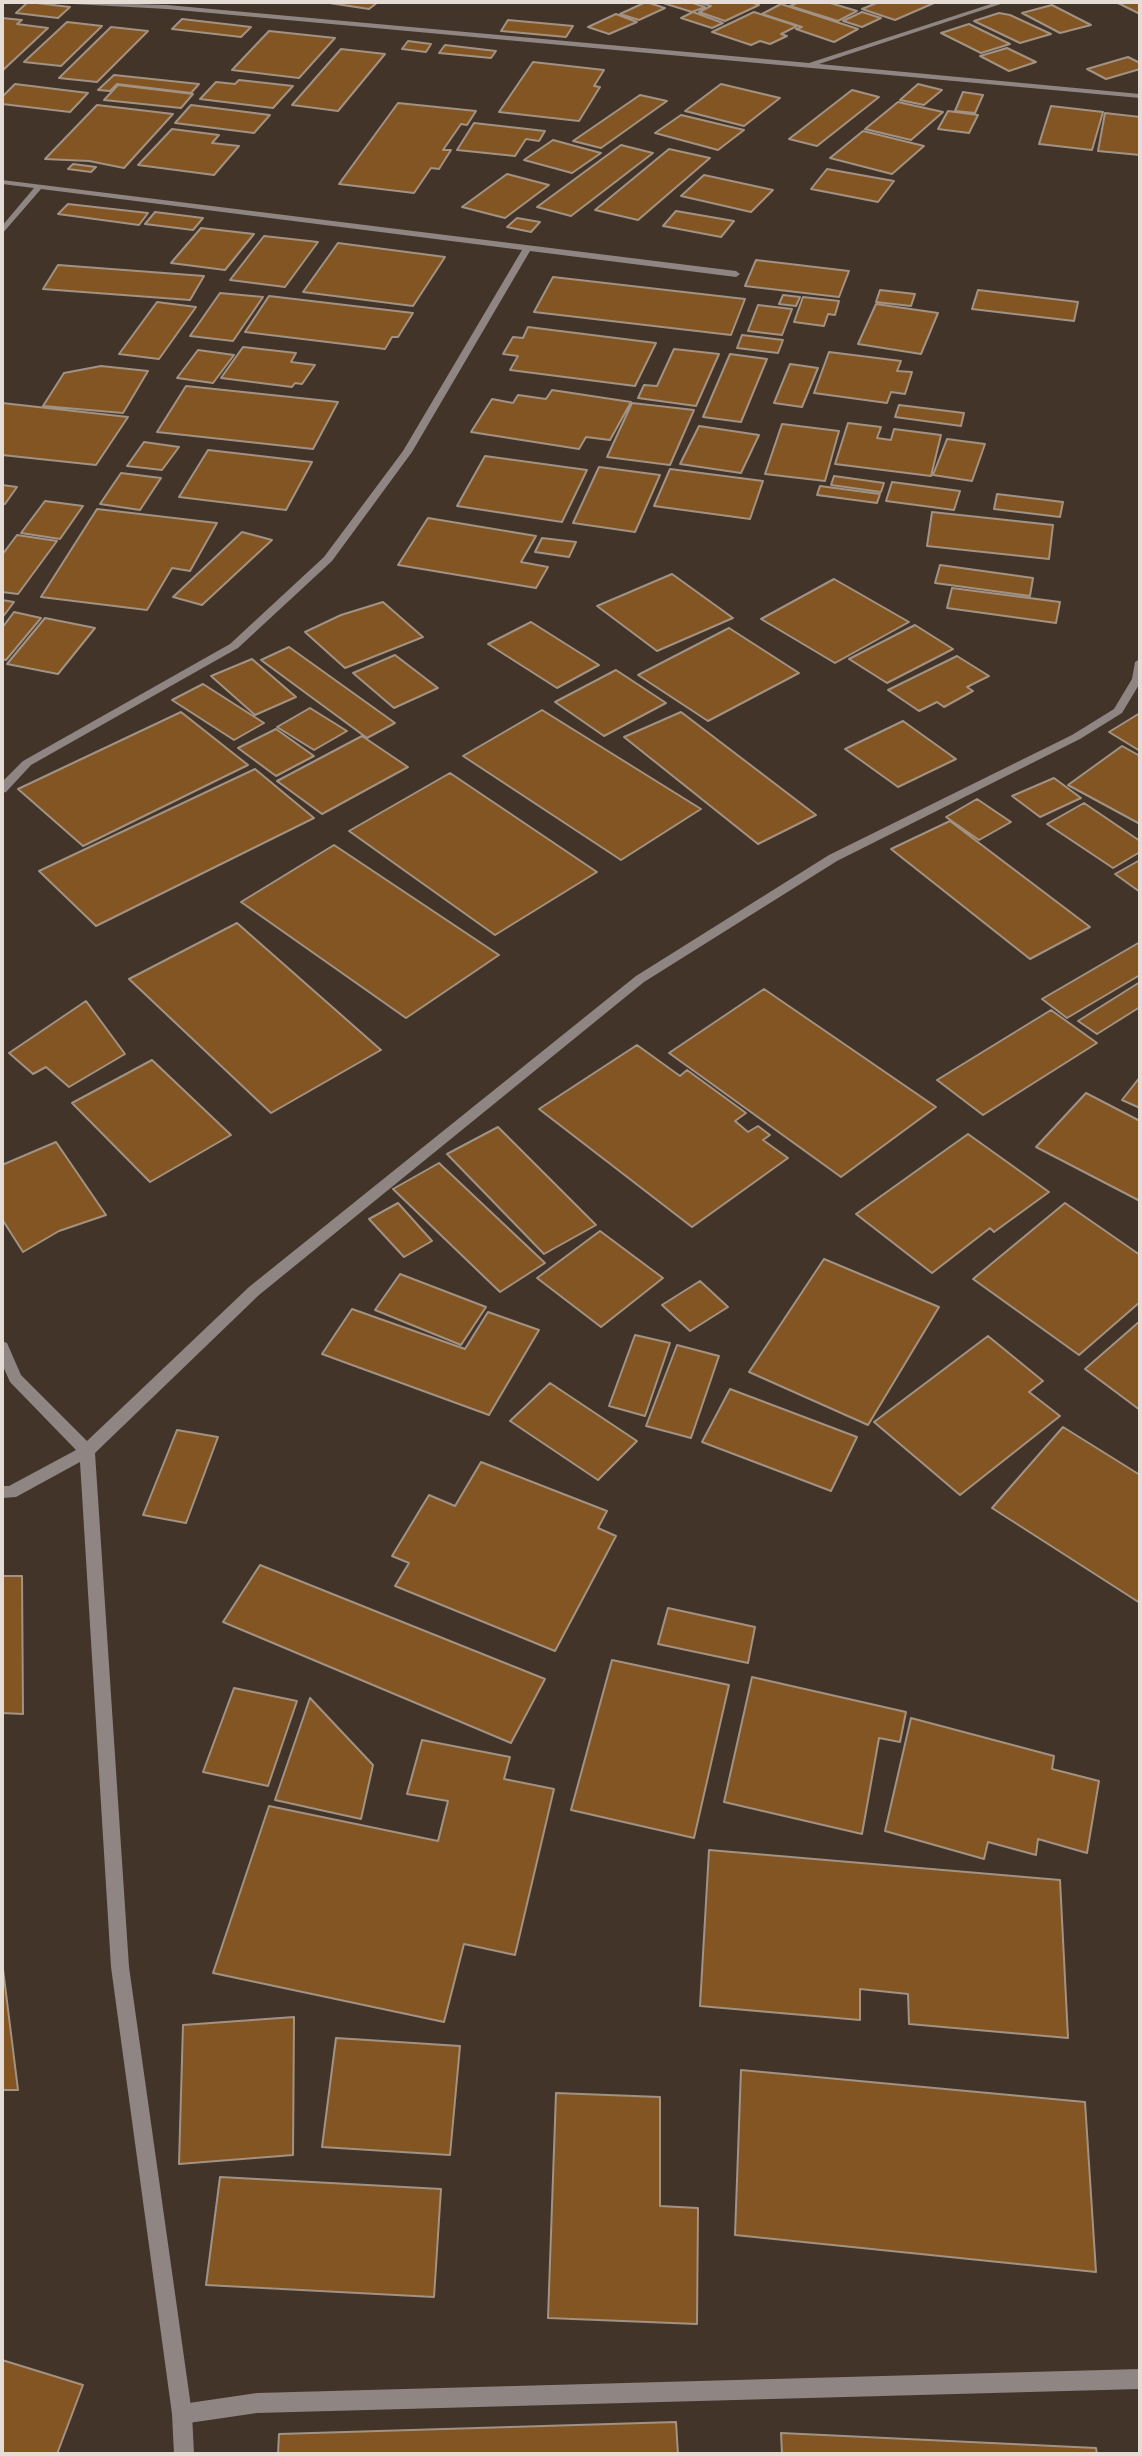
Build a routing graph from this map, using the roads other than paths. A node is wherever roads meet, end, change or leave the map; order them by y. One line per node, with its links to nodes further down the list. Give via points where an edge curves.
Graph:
1 (73, 2): 4 (street)
2 (176, 2): 4 (street)
3 (1004, 2): 5 (street)
4 (167, 7): 5 (street)
5 (804, 67): 6 (street)
6 (1140, 96)
7 (2, 182): 8 (street)
8 (40, 186): 9 (street); 10 (street)
9 (2, 231)
10 (527, 248): 11 (street); 13 (street, via 407,452 328,559 234,646 27,763)
11 (736, 274)
12 (1140, 662): 15 (street, via 1137,679 1118,711 1076,737 833,859 640,979 254,1291)
13 (2, 789)
14 (2, 1347): 15 (street, via 15,1378)
15 (88, 1451): 16 (street); 18 (street, via 120,1967)
16 (2, 1493)
17 (1140, 2379): 18 (street, via 257,2403)
18 (182, 2414): 19 (street)
19 (184, 2454)

